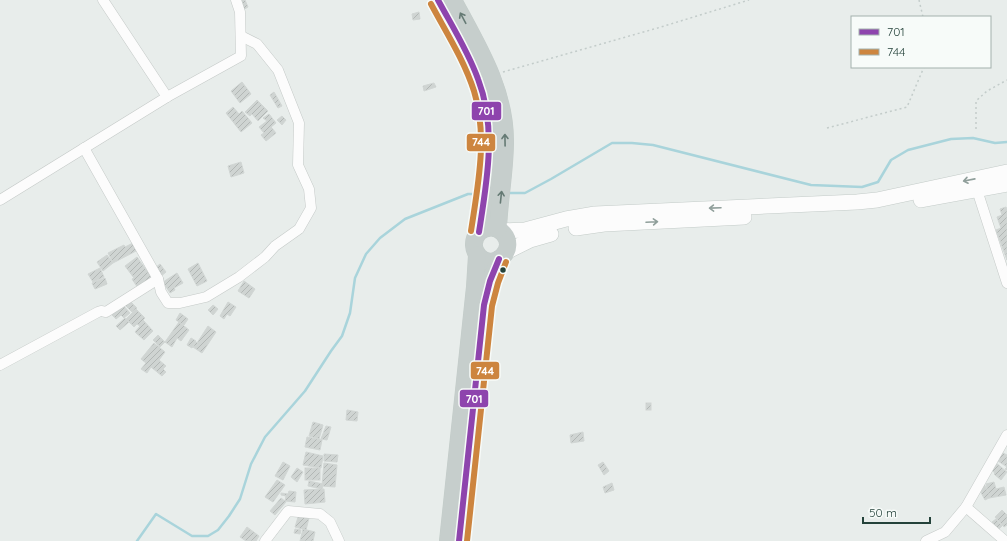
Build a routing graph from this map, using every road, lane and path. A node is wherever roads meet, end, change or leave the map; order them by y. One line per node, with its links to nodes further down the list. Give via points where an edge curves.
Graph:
1 (103, 0): 12 (street)
2 (236, 0): 8 (street, via 240,12)
3 (438, 0): 17 (highway, via 482,90 488,116)
4 (453, 0): 10 (highway, one-way to 4)
5 (749, 0): 10 (path)
6 (919, 0): 7 (path)
7 (923, 16)
8 (241, 36): 12 (street, via 241,56); 24 (street, via 257,44 278,70 299,122 298,166 309,189 311,208 299,229 239,277 206,297 168,303 161,292)
9 (924, 68): 13 (path, via 907,107)
10 (492, 76): 17 (highway, one-way to 10, via 505,142 498,92)
11 (1007, 80): 14 (path, via 987,91 976,101)
12 (167, 97): 15 (street)
13 (827, 128)
14 (976, 128)
15 (84, 148): 20 (street); 24 (street)
16 (1007, 172): 21 (main road, one-way to 21, via 864,202 595,214 525,230)
17 (495, 177): 21 (highway)
18 (1007, 184): 19 (main road)
19 (977, 190): 23 (main road, one-way to 19, via 520,244 538,237 590,225 868,210); 25 (street)
20 (0, 200)
21 (495, 223): 22 (highway, via 479,232 474,239); 23 (highway, via 507,239 508,246)
22 (477, 255): 23 (highway, via 490,262); 31 (highway)
23 (502, 256): 32 (highway, via 490,281 484,305)
24 (158, 279): 26 (street, via 106,312 98,312)
25 (1007, 283)
26 (0, 365)
27 (1007, 435): 28 (street)
28 (966, 507): 33 (street, via 945,532); 34 (street)
29 (265, 541): 30 (street, via 288,511 320,514 330,522)
30 (339, 541)
31 (448, 541)
32 (459, 541)
33 (926, 541)
34 (1005, 541)

